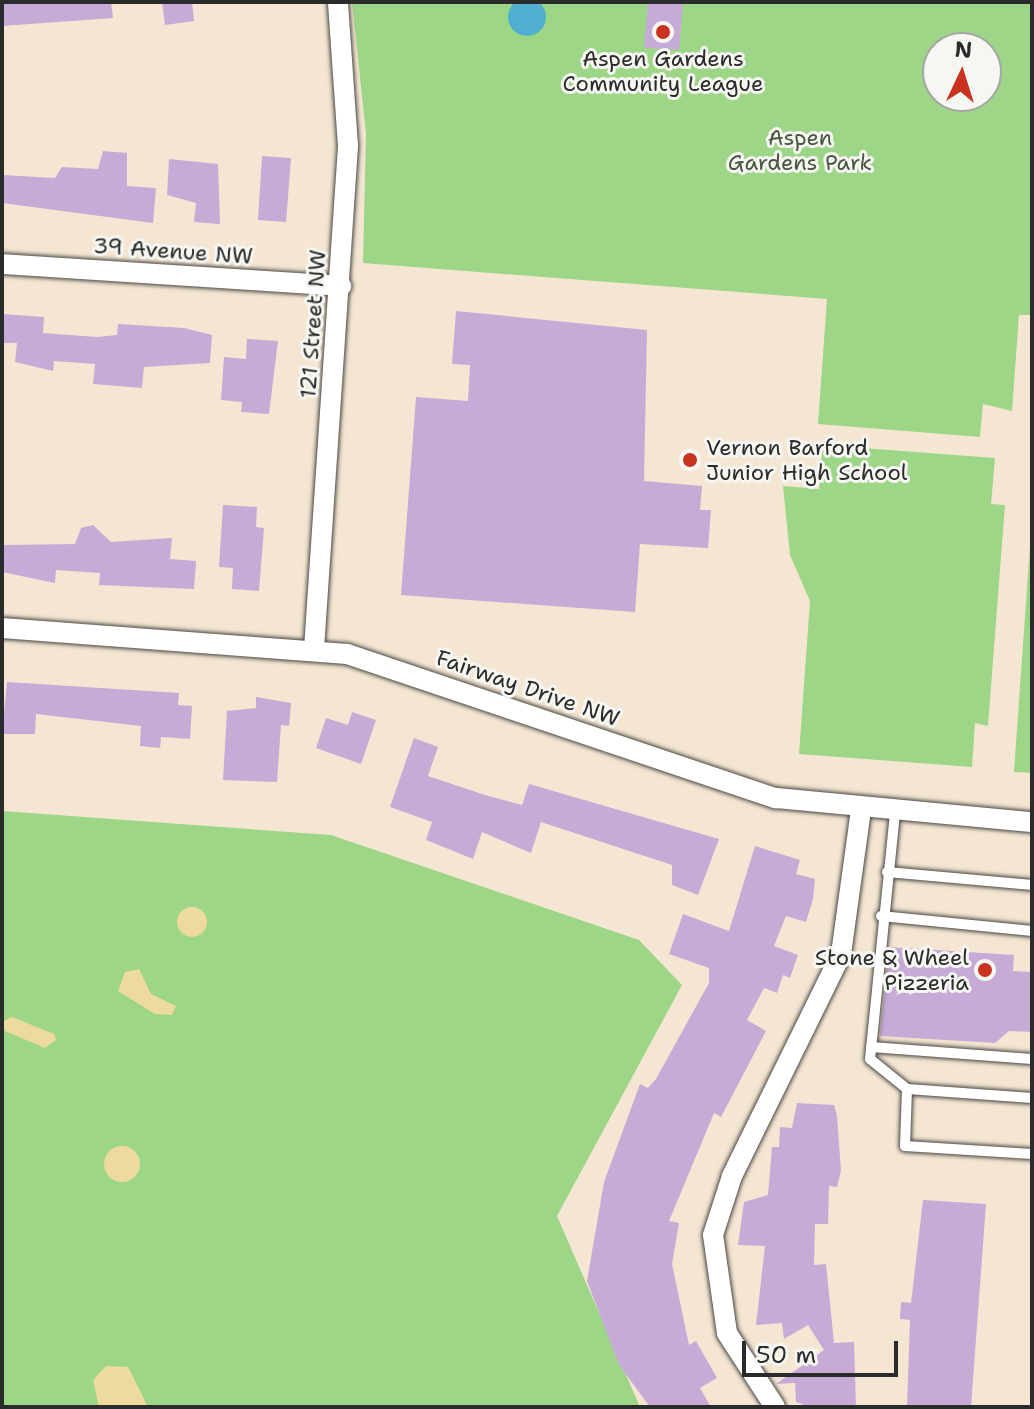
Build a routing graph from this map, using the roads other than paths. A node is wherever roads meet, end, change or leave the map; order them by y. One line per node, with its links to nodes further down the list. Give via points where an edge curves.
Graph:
1 (338, 2): 3 (street, 121 Street NW, via 348,121)
2 (2, 264): 3 (street, 39 Avenue NW)
3 (341, 286): 5 (street, 121 Street NW)
4 (2, 628): 5 (street, Fairway Drive NW)
5 (314, 649): 6 (street, Fairway Drive NW, via 362,657 759,793)
6 (861, 810): 7 (street, Fairway Drive NW); 18 (street, via 841,954 732,1176 713,1235 727,1333)
7 (895, 813): 8 (street, Fairway Drive NW); 9 (lane)
8 (1032, 822)
9 (887, 872): 10 (lane); 11 (lane)
10 (1032, 885)
11 (881, 916): 12 (lane); 13 (lane)
12 (1032, 931)
13 (871, 1047): 14 (lane); 15 (lane, via 870,1059)
14 (1032, 1059)
15 (907, 1089): 16 (lane); 17 (lane, via 905,1146)
16 (1032, 1098)
17 (1032, 1154)
18 (775, 1407)

